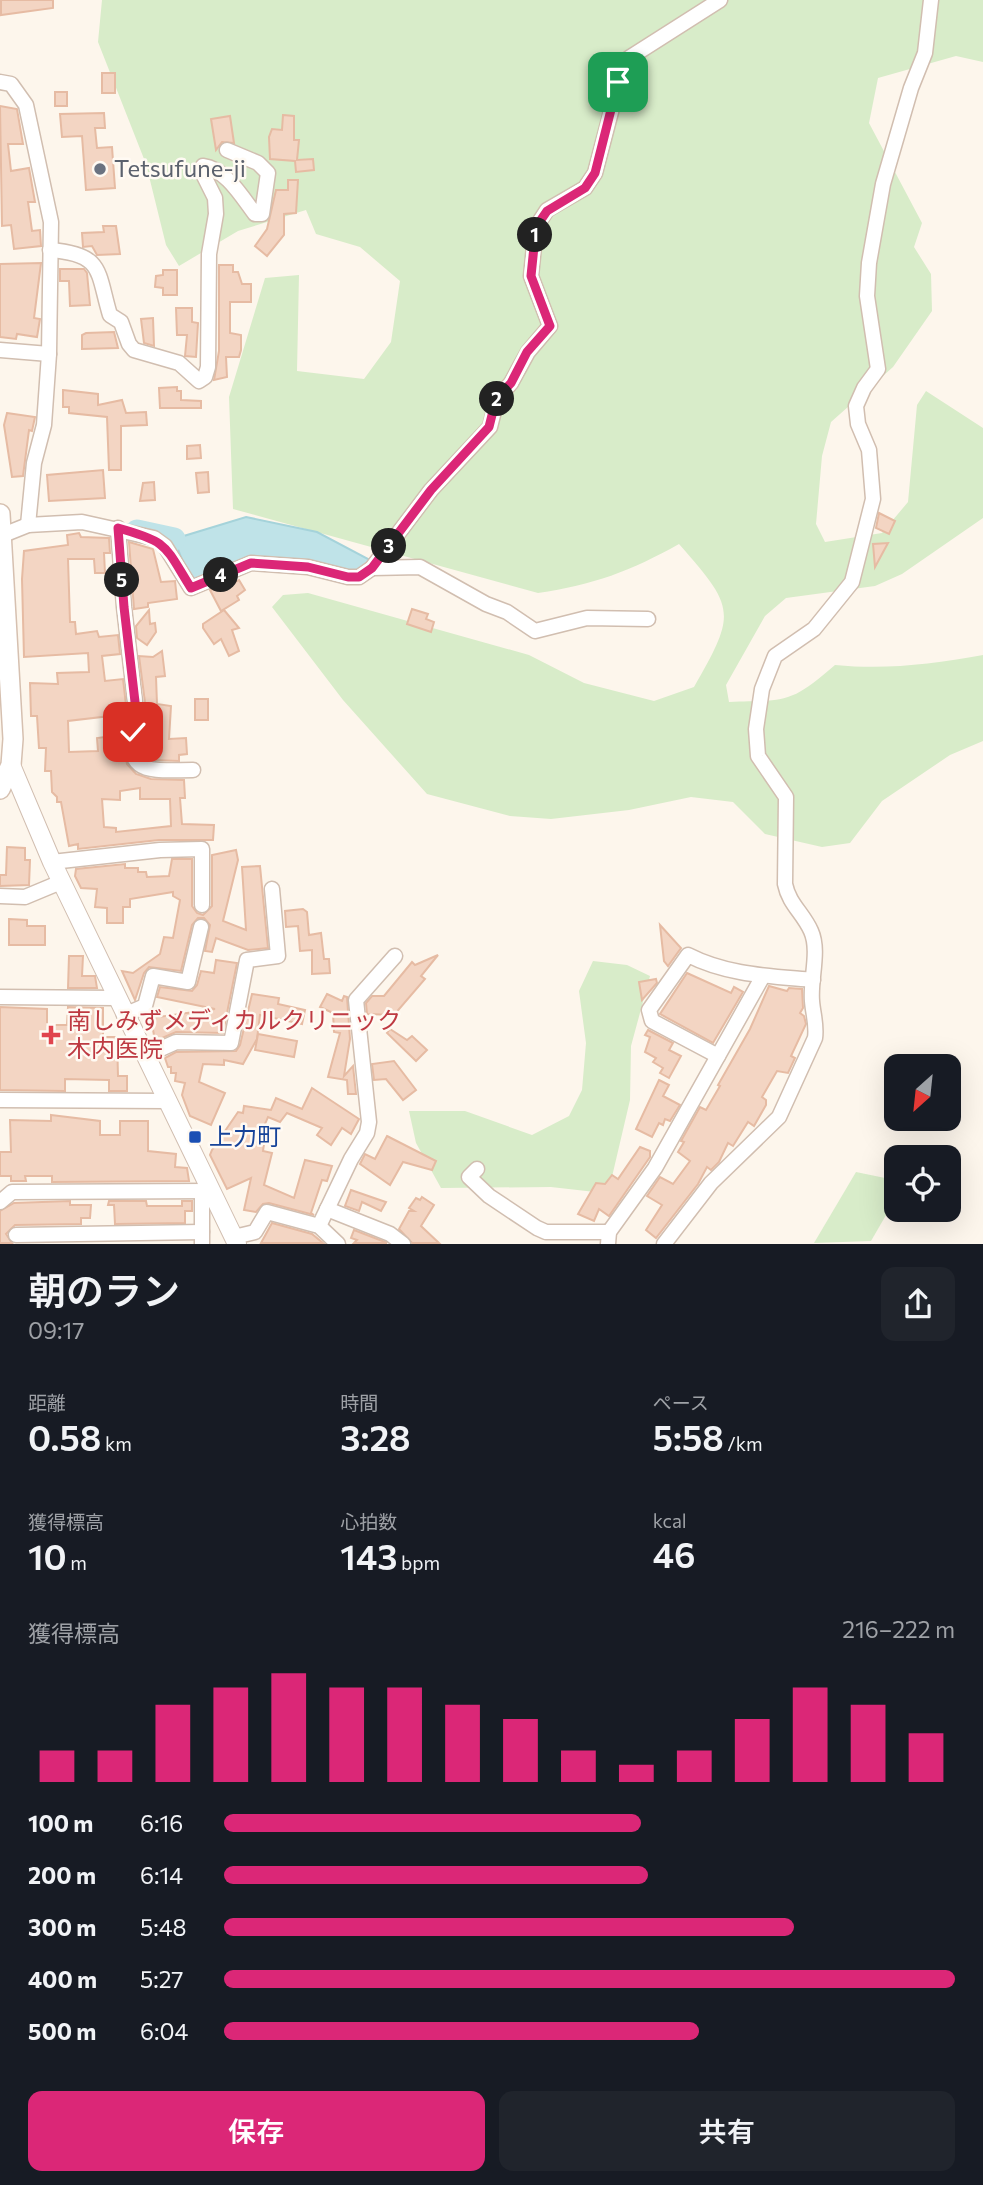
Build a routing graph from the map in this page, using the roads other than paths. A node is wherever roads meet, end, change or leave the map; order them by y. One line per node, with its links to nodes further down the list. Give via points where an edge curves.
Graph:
1 (720, 0): 12 (street, via 629,58 595,173 585,188 547,211 536,227 531,276 550,326 496,399 489,427 431,490)
2 (931, 0): 26 (street, via 925,53 883,184 869,263 867,296 878,369 856,406 873,480 860,560 852,582 814,629 775,656 762,689 756,729 758,756 786,797 785,884 788,897 810,929)
3 (0, 82): 5 (street, via 11,84 26,105 51,222)
4 (227, 150): 5 (street, via 258,163 268,173 265,208 262,215 255,214 239,190 211,167 203,166 216,214 209,254 208,367 199,381 179,363 134,350 121,322 110,315 98,269 75,252)
5 (50, 250): 7 (street)
6 (0, 351): 7 (street)
7 (50, 354): 9 (street)
8 (0, 514): 11 (main road)
9 (28, 525): 10 (street, via 82,522); 11 (street)
10 (118, 528): 12 (street, via 154,538 165,546 191,588 251,563 308,567 348,577 359,577); 16 (street, via 137,719 134,759 148,770)
11 (3, 535): 14 (main road)
12 (372, 568): 13 (street, via 420,567 535,631 587,618)
13 (648, 620)
14 (6, 739): 15 (main road)
15 (12, 765): 17 (main road); 18 (street)
16 (193, 770)
17 (0, 789)
18 (52, 862): 19 (street); 22 (street, via 202,849)
19 (61, 883): 21 (street, via 25,897); 28 (street)
20 (272, 890): 30 (street, via 278,956 247,960 231,1043 176,1042)
21 (0, 897)
22 (202, 905)
23 (201, 927): 29 (street, via 188,982 153,976 145,1006)
24 (395, 956): 37 (street, via 356,1000 369,1122)
25 (764, 976): 26 (street); 31 (street); 31 (street, via 709,965 688,955 649,1010 652,1021)
26 (813, 980): 45 (street, via 815,1038 786,1107 711,1183)
27 (0, 997): 28 (street)
28 (116, 998): 29 (street)
29 (124, 1015): 30 (street)
30 (145, 1056): 33 (street)
31 (718, 1056): 41 (street, via 655,1168)
32 (0, 1100): 33 (street)
33 (167, 1101): 35 (street)
34 (477, 1169): 41 (street, via 469,1177 537,1228)
35 (206, 1191): 36 (street, via 12,1192); 40 (street); 42 (street)
36 (0, 1202)
37 (327, 1209): 38 (street); 44 (street)
38 (319, 1226): 42 (street, via 267,1212 255,1232); 43 (street)
39 (16, 1235): 40 (street)
40 (202, 1238)
41 (608, 1238)
42 (235, 1240)
43 (338, 1244)
44 (404, 1244)
45 (664, 1244)

